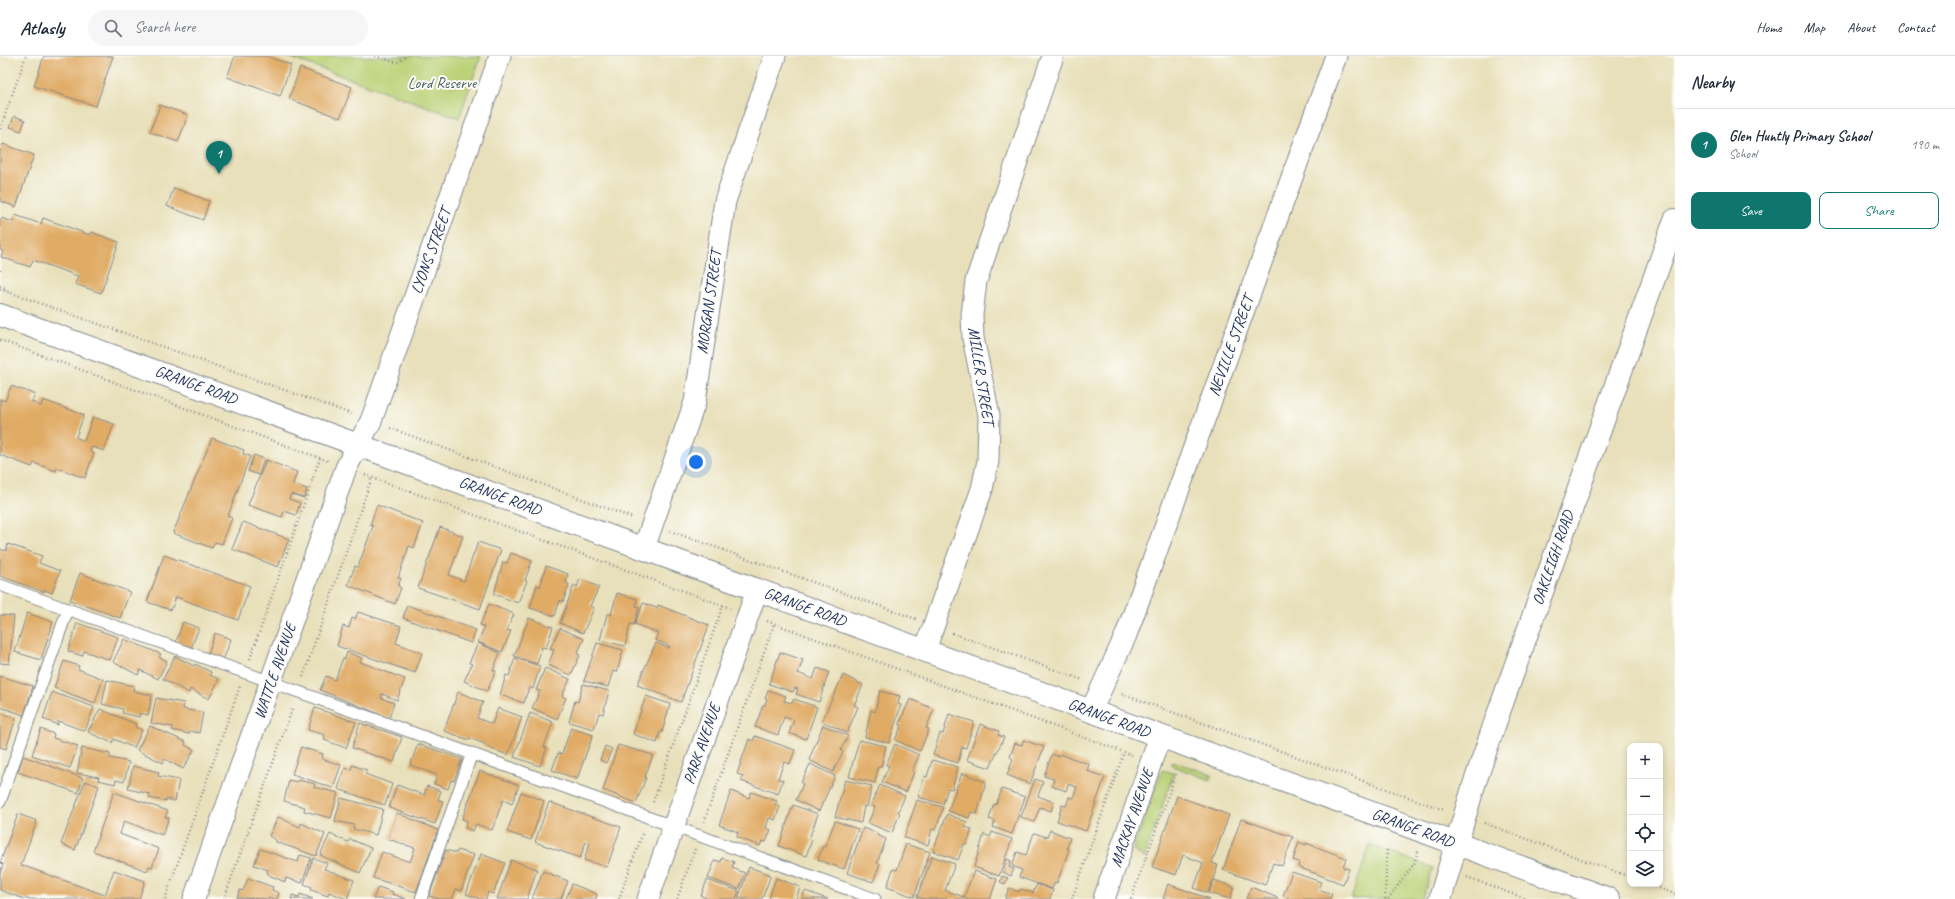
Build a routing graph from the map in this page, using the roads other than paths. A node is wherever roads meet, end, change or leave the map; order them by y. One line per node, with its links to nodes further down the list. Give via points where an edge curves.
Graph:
1 (500, 56): 7 (street, LYONS STREET, via 370,421)
2 (776, 56): 8 (street, MORGAN STREET, via 725,201 695,402)
3 (1053, 56): 12 (street, MILLER STREET, via 976,281 972,315 973,338 989,415 988,461 982,489)
4 (1336, 56): 14 (street, NEVILLE STREET)
5 (1675, 220): 19 (main road, OAKLEIGH ROAD, via 1495,723)
6 (0, 315): 7 (main road, GRANGE ROAD)
7 (358, 445): 8 (main road, GRANGE ROAD); 13 (street, WATTLE AVENUE, via 346,468)
8 (644, 548): 10 (main road, GRANGE ROAD)
9 (0, 585): 11 (lane)
10 (757, 590): 12 (main road, GRANGE ROAD); 18 (street, PARK AVENUE)
11 (68, 609): 13 (lane); 17 (lane)
12 (924, 650): 14 (main road, GRANGE ROAD)
13 (271, 683): 16 (lane); 20 (street, WATTLE AVENUE)
14 (1098, 713): 15 (main road, GRANGE ROAD)
15 (1160, 736): 19 (main road, GRANGE ROAD); 24 (street, MACKAY AVENUE)
16 (472, 753): 18 (lane); 21 (lane)
17 (0, 802)
18 (673, 825): 22 (street, PARK AVENUE); 23 (lane)
19 (1457, 844): 25 (main road, OAKLEIGH ROAD); 26 (main road, GRANGE ROAD)
20 (194, 899)
21 (421, 899)
22 (648, 899)
23 (875, 899)
24 (1104, 899)
25 (1440, 899)
26 (1609, 899)

